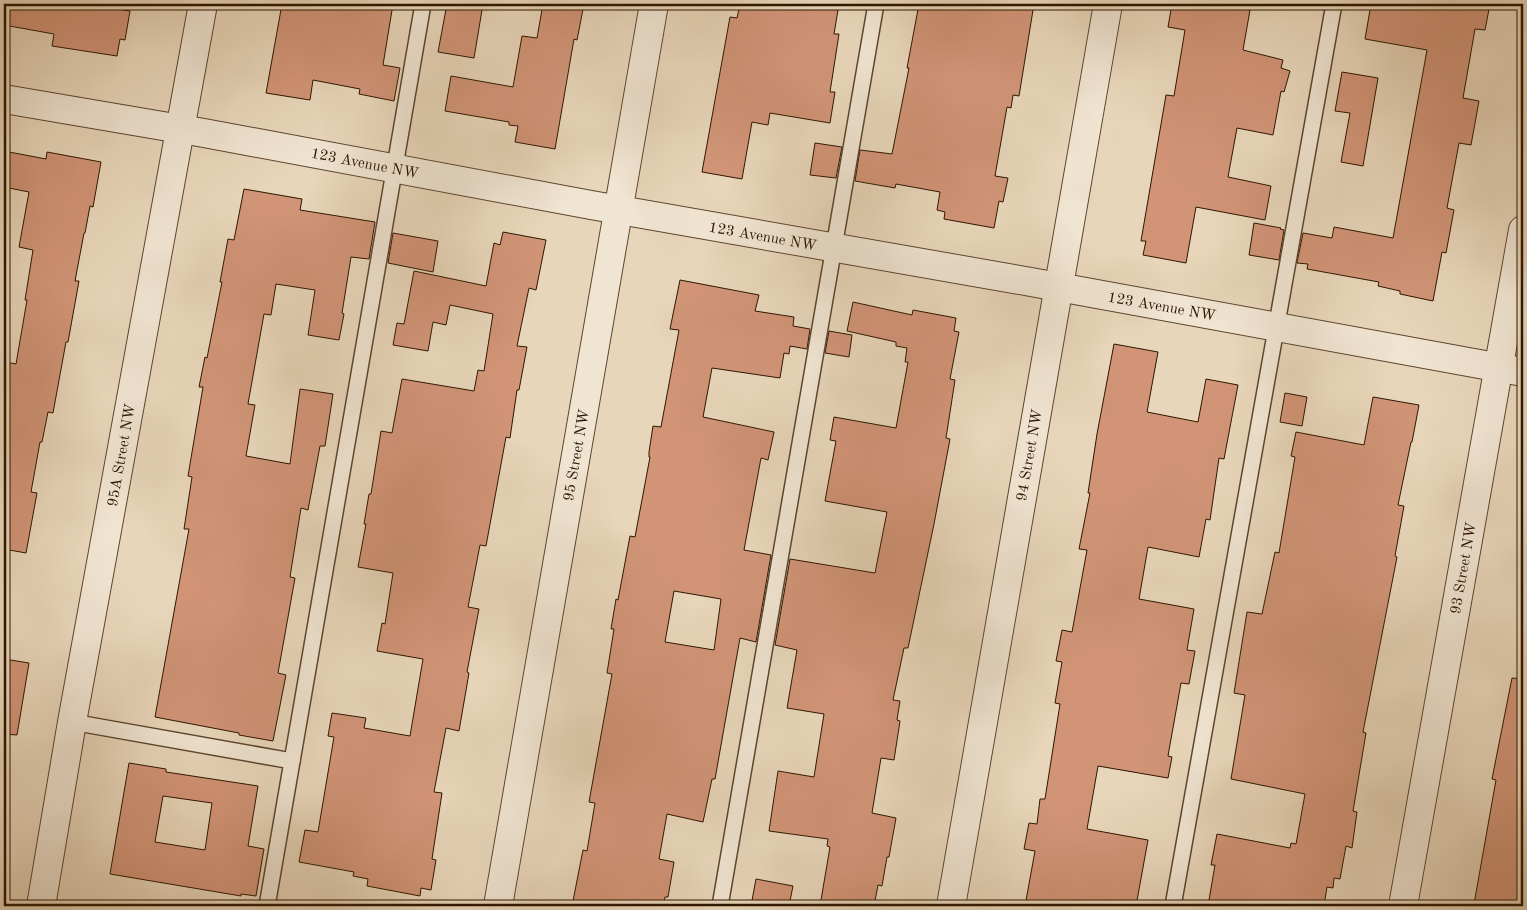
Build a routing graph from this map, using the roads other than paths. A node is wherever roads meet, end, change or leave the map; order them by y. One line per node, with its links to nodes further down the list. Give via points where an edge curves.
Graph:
1 (203, 4): 8 (street, 95A Street NW)
2 (423, 4): 9 (lane)
3 (654, 4): 10 (street, 95 Street NW)
4 (876, 4): 12 (lane)
5 (1108, 4): 13 (street, 94 Street NW)
6 (1334, 4): 14 (lane)
7 (4, 99): 8 (street, 123 Avenue NW)
8 (181, 129): 9 (street, 123 Avenue NW); 16 (street, 95A Street NW)
9 (395, 169): 10 (street, 123 Avenue NW); 17 (lane)
10 (618, 210): 12 (street, 123 Avenue NW); 20 (street, 95 Street NW)
11 (1523, 230): 15 (street, 93 Street NW)
12 (834, 248): 13 (street, 123 Avenue NW); 21 (lane)
13 (1058, 287): 14 (street, 123 Avenue NW); 22 (street, 94 Street NW)
14 (1276, 327): 15 (street, 123 Avenue NW); 23 (lane)
15 (1511, 370): 24 (street, 93 Street NW)
16 (72, 722): 17 (lane); 18 (street, 95A Street NW)
17 (292, 761): 19 (lane)
18 (41, 906)
19 (267, 906)
20 (498, 906)
21 (720, 906)
22 (951, 906)
23 (1174, 906)
24 (1403, 906)

